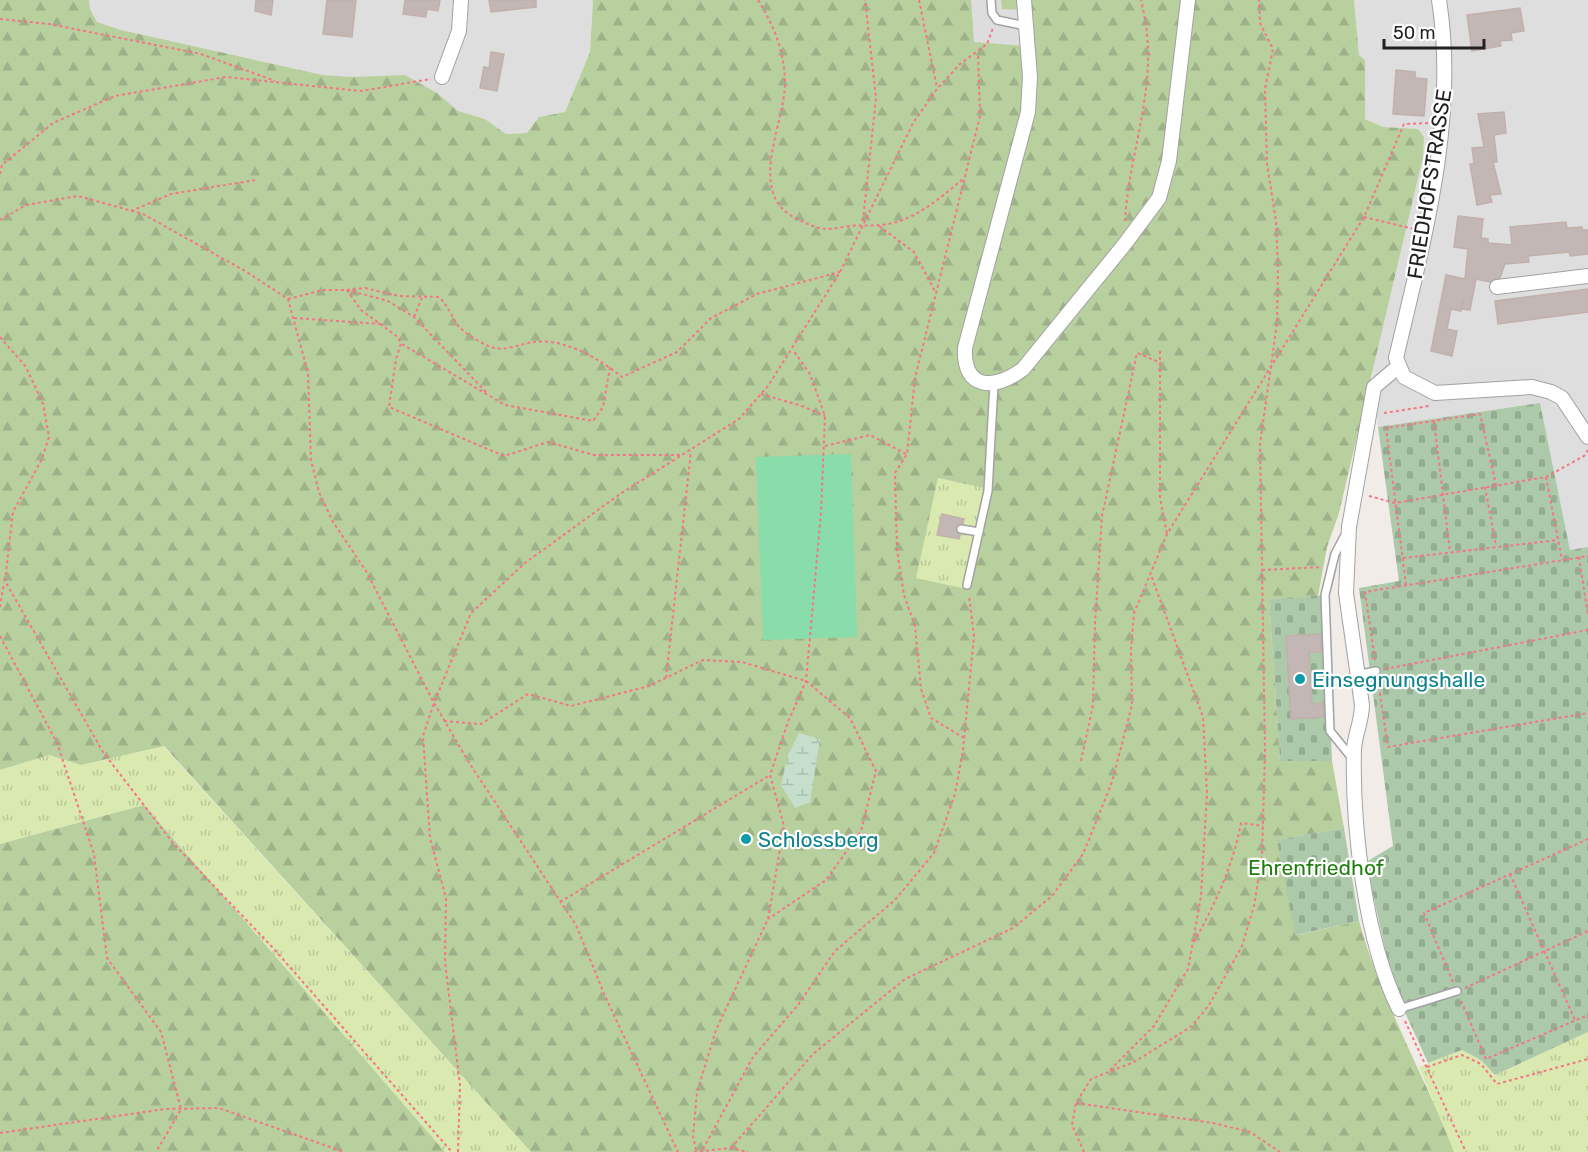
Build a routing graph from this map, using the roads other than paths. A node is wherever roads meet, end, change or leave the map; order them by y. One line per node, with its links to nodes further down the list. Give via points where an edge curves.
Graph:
1 (461, 0): 7 (street, via 459,32)
2 (991, 0): 6 (lane, via 997,20)
3 (1024, 0): 6 (street)
4 (1188, 0): 11 (street, via 1165,181 1152,210 1023,369)
5 (1439, 0): 10 (street, FRIEDHOFSTRASSE, via 1445,60 1442,122 1425,232 1396,358)
6 (1026, 27): 11 (street, via 1028,112 964,348 964,364 970,375 982,383)
7 (442, 77)
8 (1588, 276): 9 (street)
9 (1497, 287)
10 (1399, 366): 12 (street, via 1404,377 1435,393 1532,387 1551,392 1562,398); 13 (street, via 1374,387)
11 (994, 384): 15 (lane, via 988,491)
12 (1588, 437)
13 (1349, 527): 18 (street, via 1346,593); 19 (lane, via 1330,567 1325,595 1330,731)
14 (962, 529): 15 (lane)
15 (979, 532): 16 (lane)
16 (967, 585)
17 (1376, 671): 18 (lane)
18 (1360, 674): 19 (street, via 1362,720)
19 (1354, 761): 21 (street, via 1360,860 1370,922 1387,985)
20 (1457, 991): 21 (lane)
21 (1400, 1009)

